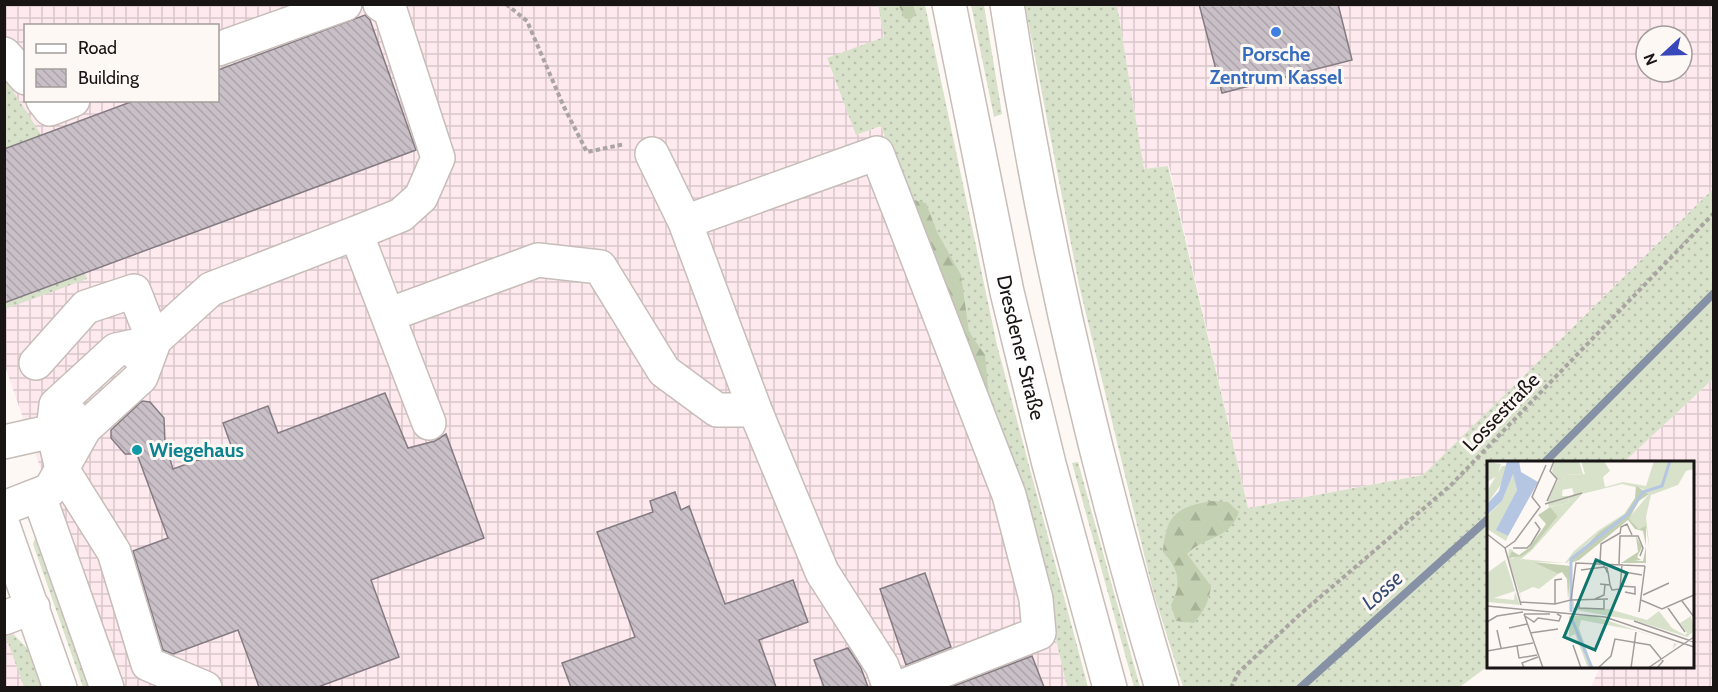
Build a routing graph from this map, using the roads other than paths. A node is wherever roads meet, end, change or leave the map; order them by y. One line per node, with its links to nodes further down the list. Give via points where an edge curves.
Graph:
1 (345, 4): 5 (main road)
2 (380, 4): 13 (main road, via 390,10 438,158 422,197 401,215)
3 (949, 4): 31 (main road, Dresdener Straße, via 1007,292)
4 (1007, 4): 32 (main road, via 1059,289 1093,441)
5 (298, 12): 6 (main road)
6 (219, 49)
7 (5, 52): 8 (main road)
8 (24, 76)
9 (45, 102): 10 (main road, via 50,109)
10 (68, 102)
11 (652, 154): 12 (main road)
12 (685, 222): 17 (main road); 30 (main road, via 877,153 1009,495 1036,599 1039,633)
13 (356, 233): 14 (main road); 15 (main road, via 211,289)
14 (388, 315): 17 (main road, via 538,260 600,267 664,371 717,410); 18 (main road)
15 (154, 342): 16 (main road, via 134,291 86,307); 19 (main road); 21 (main road, via 141,377 85,429)
16 (36, 363)
17 (755, 410): 29 (main road, via 822,572 882,666)
18 (429, 423)
19 (53, 431): 20 (main road); 21 (main road)
20 (4, 442)
21 (62, 469): 22 (main road, via 50,490); 28 (main road, via 114,552 148,664)
22 (39, 496): 23 (main road); 27 (main road)
23 (4, 508)
24 (4, 528): 25 (main road)
25 (16, 598): 26 (main road)
26 (60, 687)
27 (107, 687)
28 (205, 687)
29 (890, 687)
30 (898, 687)
31 (1110, 687)
32 (1162, 687)

